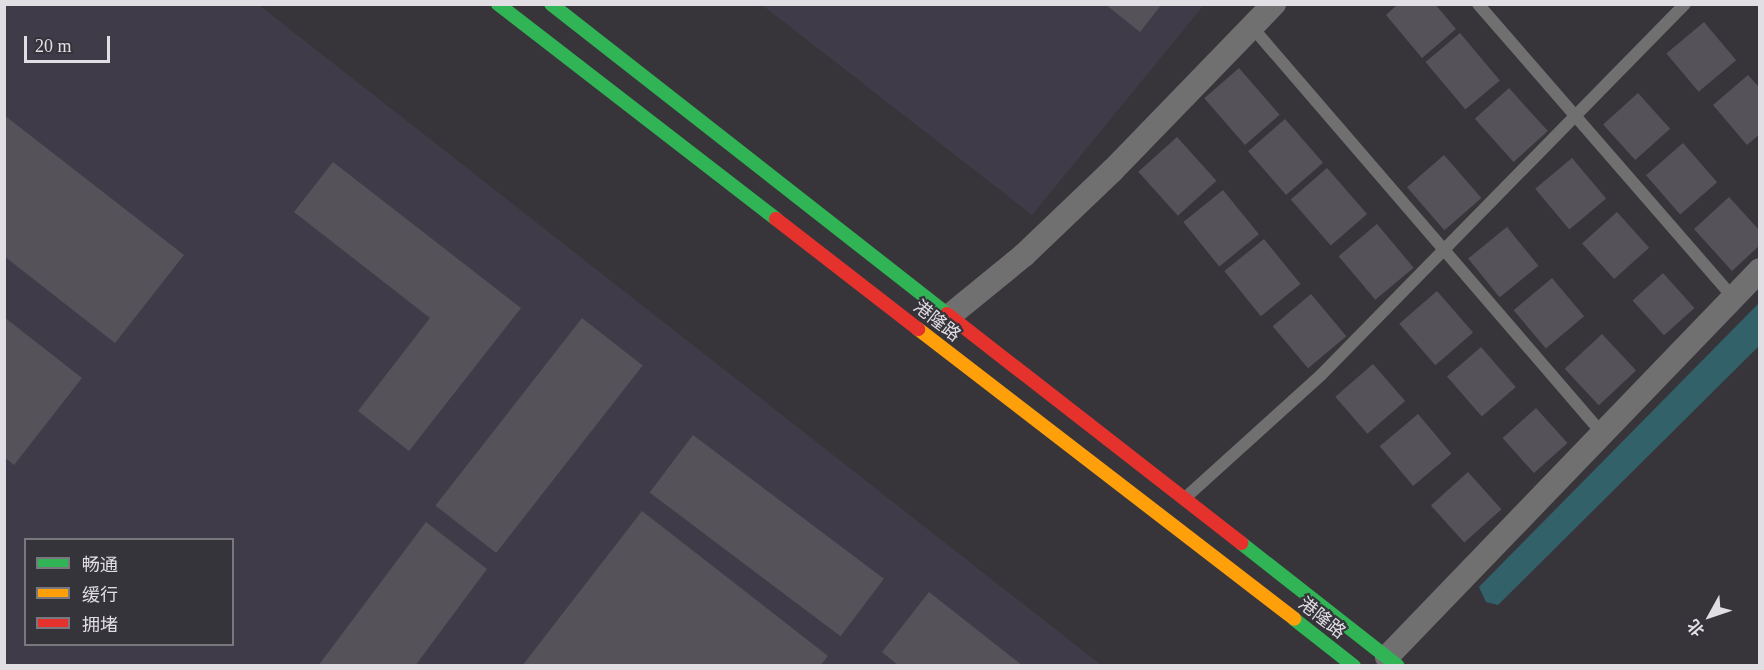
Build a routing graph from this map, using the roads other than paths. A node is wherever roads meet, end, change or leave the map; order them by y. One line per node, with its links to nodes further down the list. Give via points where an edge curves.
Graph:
1 (498, 4): 15 (main road, 港隆路)
2 (551, 4): 11 (main road, 港隆路)
3 (1274, 4): 6 (street)
4 (1478, 4): 7 (lane)
5 (1685, 4): 7 (lane)
6 (1252, 27): 8 (lane); 11 (street, via 1104,179 1024,255)
7 (1574, 116): 8 (lane); 10 (lane)
8 (1443, 251): 12 (lane); 13 (lane, via 1322,375)
9 (1760, 270): 10 (street)
10 (1733, 297): 12 (street)
11 (948, 317): 13 (main road, 港隆路)
12 (1600, 432): 14 (street)
13 (1182, 501): 14 (main road, 港隆路)
14 (1392, 661)
15 (1354, 666)

